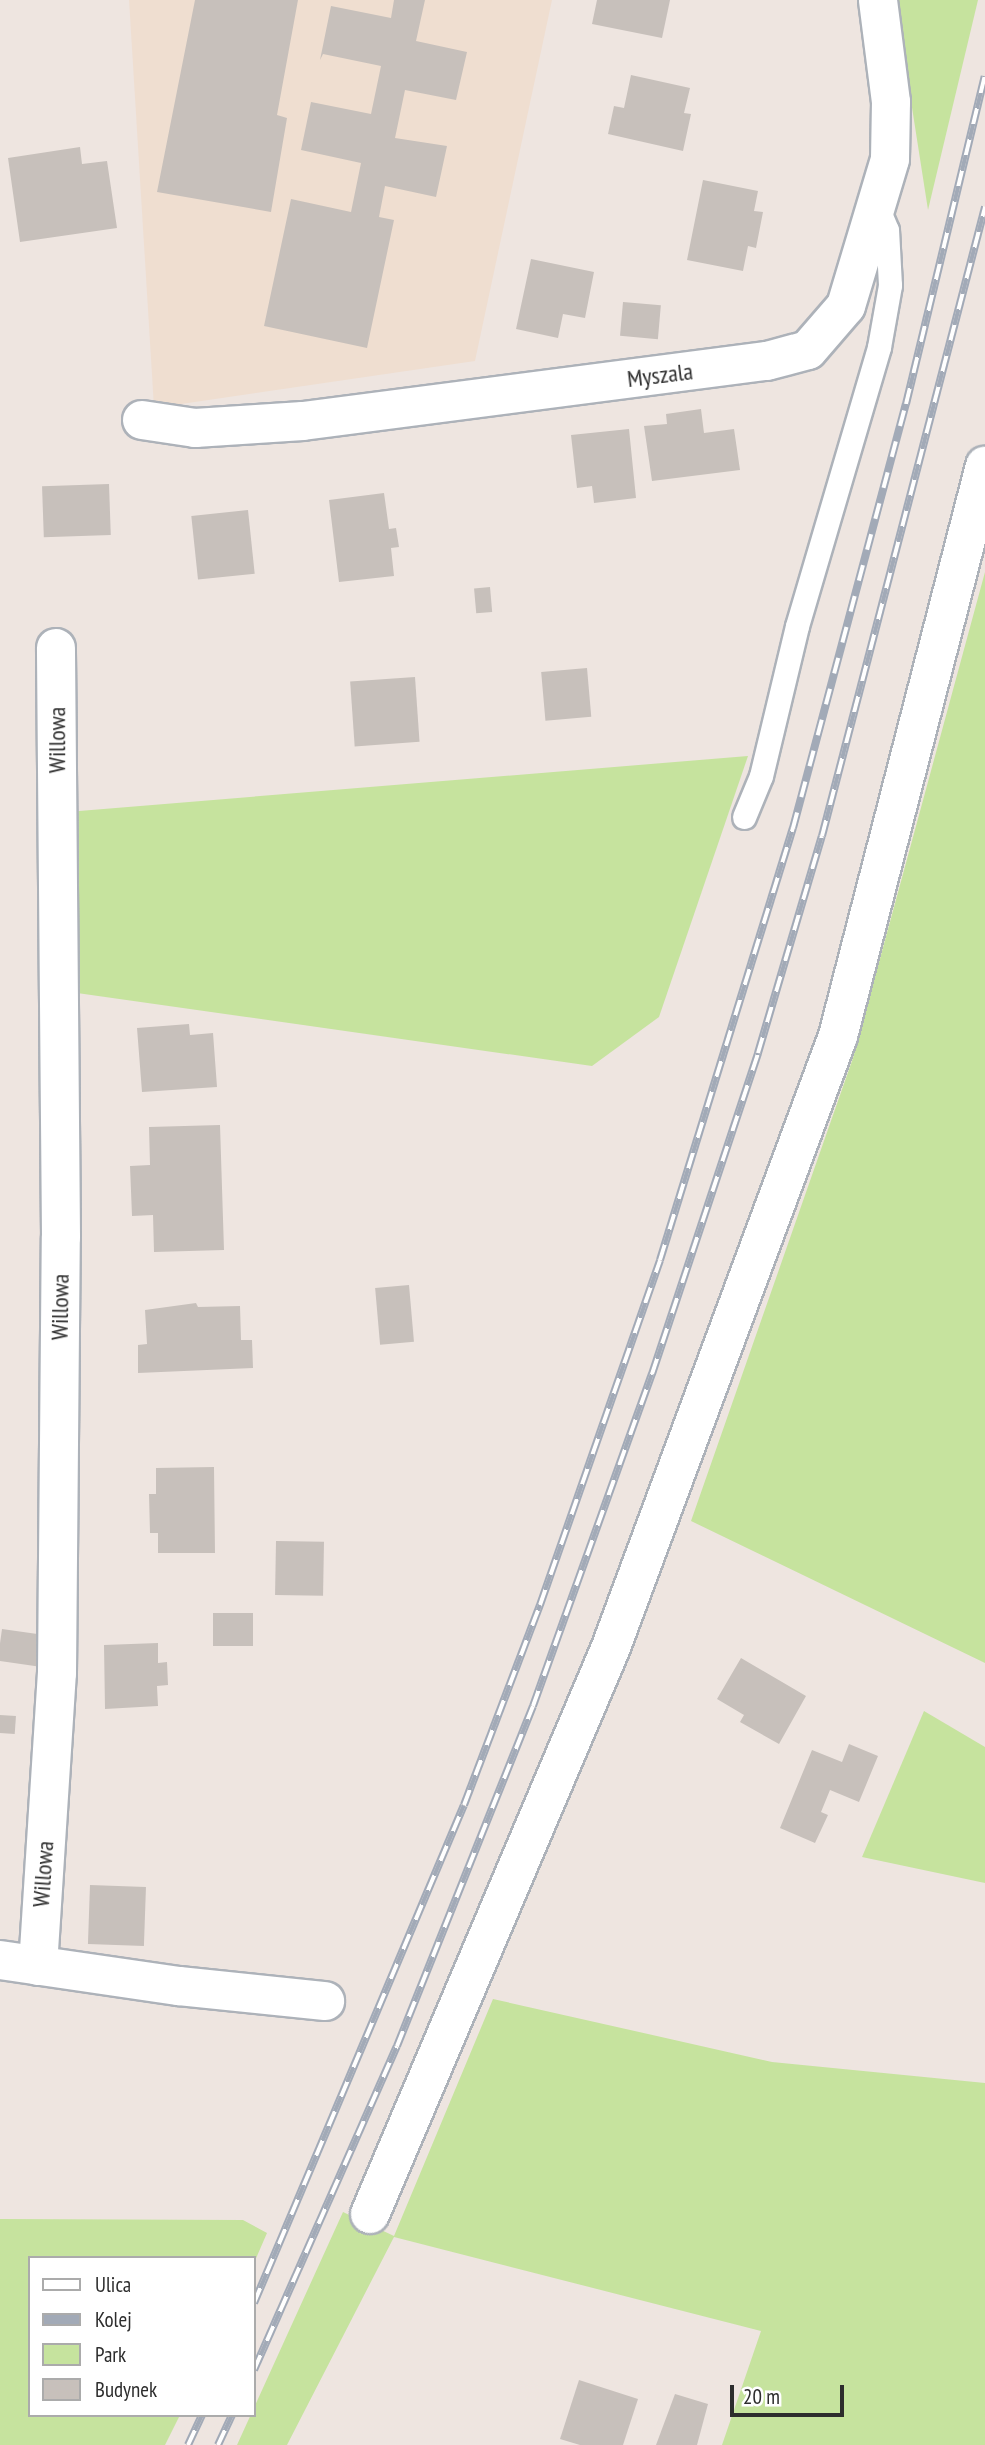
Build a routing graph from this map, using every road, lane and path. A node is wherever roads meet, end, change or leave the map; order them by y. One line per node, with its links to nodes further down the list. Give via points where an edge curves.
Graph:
1 (878, 0): 2 (street, Myszala, via 891,102 890,159)
2 (877, 204): 3 (street, Myszala, via 846,306 808,350 767,362 303,421 195,428); 6 (lane, via 887,230 890,285 879,347 797,626 761,776)
3 (142, 420)
4 (985, 466): 10 (street, via 838,1036 611,1647)
5 (56, 648): 8 (street, Willowa, via 61,1224 57,1673)
6 (744, 817)
7 (0, 1961): 8 (street)
8 (37, 1966): 9 (street)
9 (325, 2001)
10 (370, 2214)

